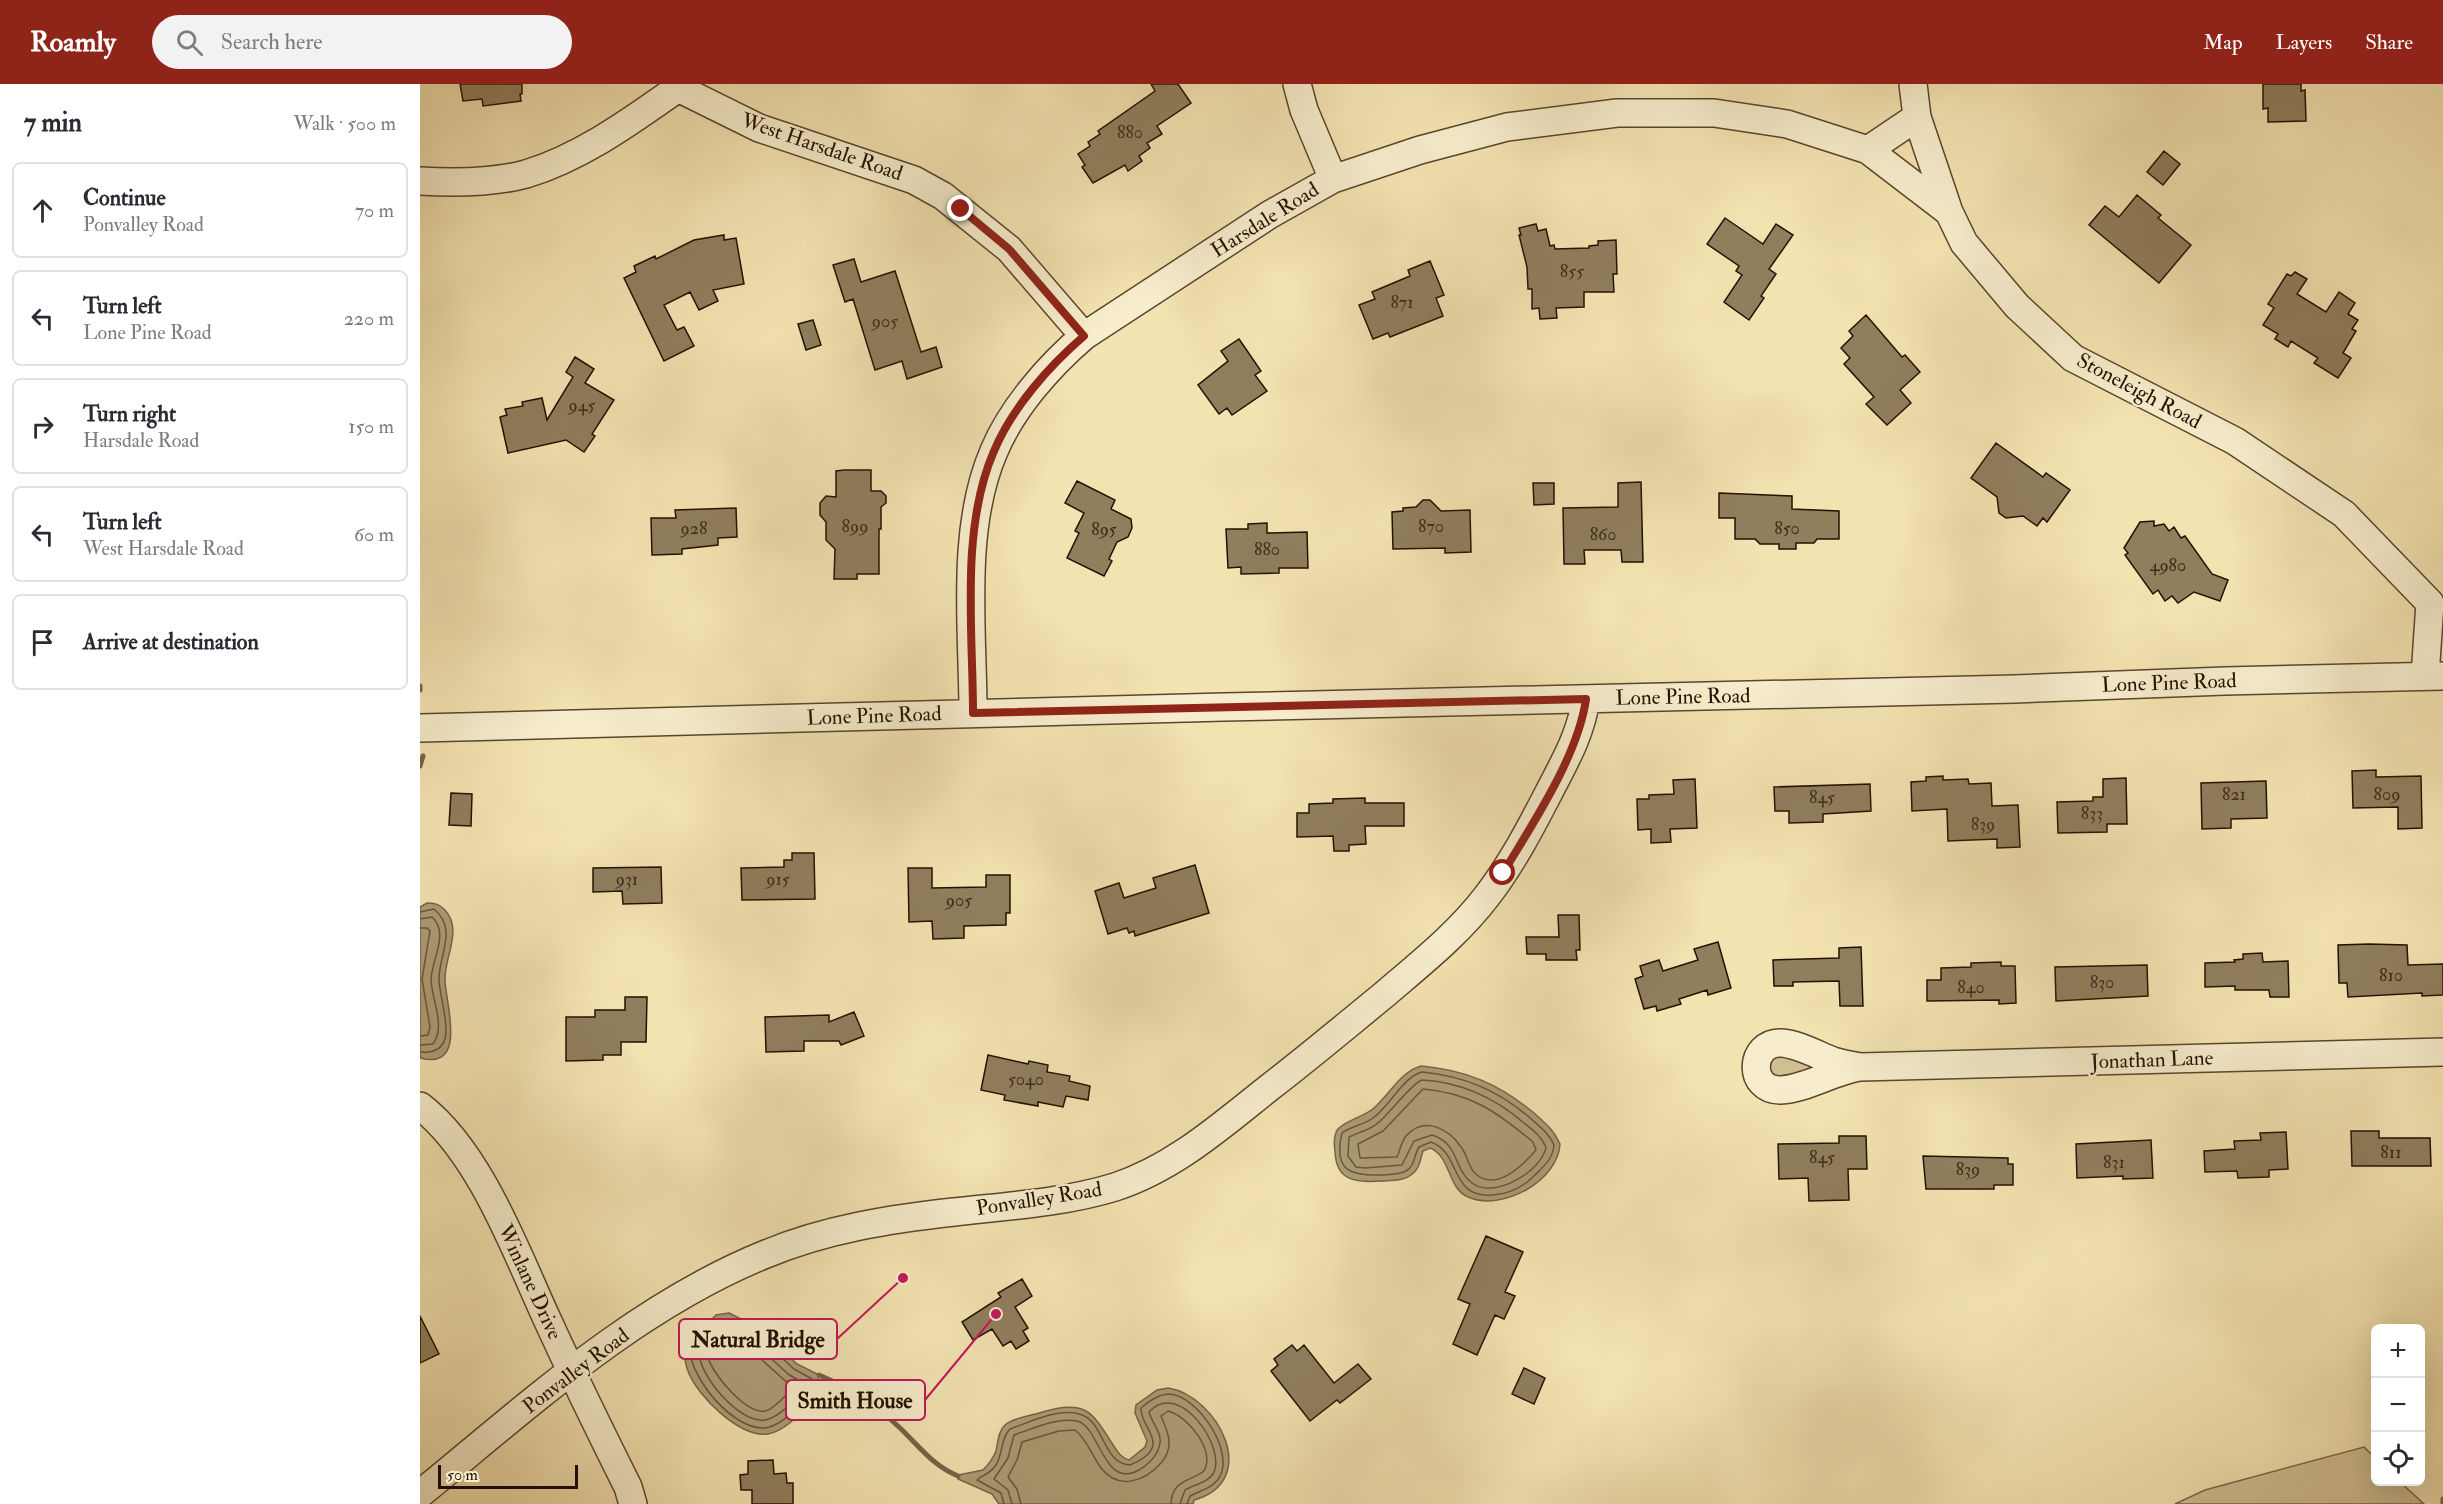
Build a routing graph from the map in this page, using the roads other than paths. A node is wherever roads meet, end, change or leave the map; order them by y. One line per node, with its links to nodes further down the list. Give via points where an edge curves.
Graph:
1 (1297, 84): 6 (street)
2 (1913, 84): 4 (street, Stoneleigh Road)
3 (676, 86): 7 (street, West Harsdale Road, via 596,143 525,174 483,180); 9 (street, West Harsdale Road, via 759,128 914,180 943,196 1009,249)
4 (1917, 117): 5 (street); 8 (street, Stoneleigh Road)
5 (1868, 150): 6 (street, Harsdale Road, via 1787,124 1758,119 1714,113 1617,113 1507,127); 8 (street, Harsdale Road)
6 (1332, 179): 9 (street, Harsdale Road, via 1269,215)
7 (420, 181)
8 (1948, 212): 10 (street, Stoneleigh Road, via 1964,243 2017,306 2073,358 2235,441 2344,514)
9 (1084, 336): 13 (street, Harsdale Road, via 1039,381 1014,417 994,450 981,493 973,553)
10 (2437, 605): 11 (street, Stoneleigh Road)
11 (2434, 676): 12 (street, Lone Pine Road)
12 (1586, 699): 13 (street, Lone Pine Road); 18 (street, Ponvalley Road, via 1576,740 1533,824 1487,896 1462,926 1322,1047 1166,1164 1133,1180 1082,1195 887,1220 767,1253 691,1289)
13 (973, 713): 14 (street, Lone Pine Road)
14 (420, 728)
15 (2443, 1052): 16 (street, Jonathan Lane)
16 (1860, 1067)
17 (420, 1106): 18 (street, Winlane Drive, via 448,1132 494,1205)
18 (571, 1371): 19 (street, Ponvalley Road); 20 (street, Winlane Drive)
19 (420, 1494)
20 (633, 1504)

